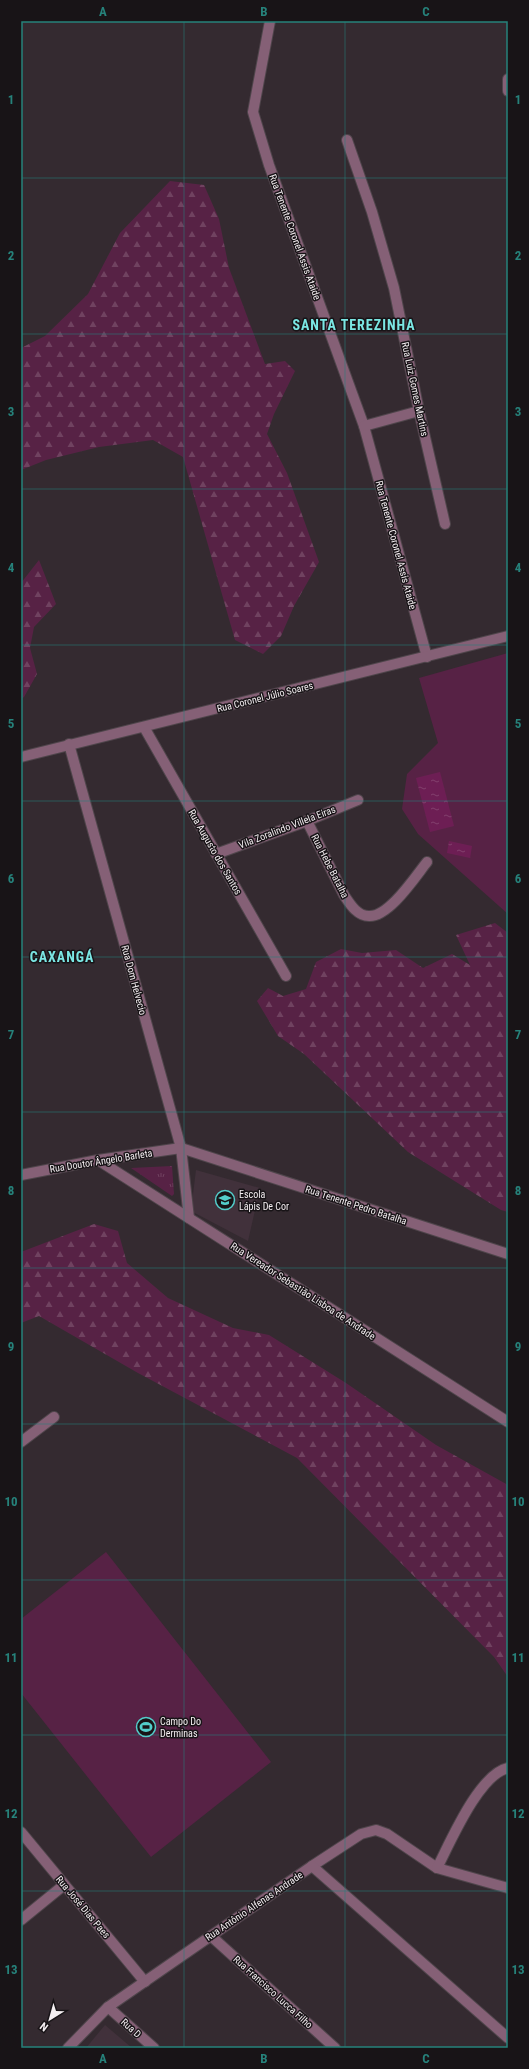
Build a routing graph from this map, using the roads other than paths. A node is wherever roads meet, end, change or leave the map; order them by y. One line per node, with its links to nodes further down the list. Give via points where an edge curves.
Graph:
1 (270, 21): 6 (street, Rua Tenente Coronel Assis Ataide, via 253,112 269,165)
2 (508, 78): 3 (street)
3 (508, 91)
4 (347, 140): 5 (street, Rua Luiz Gomes Martins, via 390,274)
5 (419, 411): 6 (street); 7 (street, Rua Luiz Gomes Martins)
6 (364, 426): 9 (street, Rua Tenente Coronel Assis Ataide)
7 (445, 524)
8 (508, 636): 9 (street, Rua Coronel Júlio Soares)
9 (427, 657): 10 (street, Rua Coronel Júlio Soares)
10 (144, 727): 11 (street, Rua Coronel Júlio Soares); 15 (street, Rua Augusto dos Santos)
11 (69, 744): 12 (street, Rua Coronel Júlio Soares); 18 (street, Rua Dom Helvecio)
12 (21, 757)
13 (358, 800): 14 (street, Vila Zoralindo Villela Eiras)
14 (307, 821): 15 (street, Vila Zoralindo Villela Eiras); 16 (street, Rua Hebe Batalha, via 344,895 351,907 360,914 369,916 384,911)
15 (216, 854): 17 (street, Rua Augusto dos Santos)
16 (427, 862)
17 (286, 976)
18 (181, 1148): 19 (street, Rua Doutor Ângelo Barleta); 21 (street, Rua Dom Helvecio); 22 (street, Rua Tenente Pedro Batalha)
19 (98, 1160): 20 (street, Rua Doutor Ângelo Barleta); 21 (street, Rua Vereador Sebastião Lisboa de Andrade)
20 (21, 1175)
21 (189, 1218): 24 (street, Rua Vereador Sebastião Lisboa de Andrade)
22 (508, 1254)
23 (54, 1417): 25 (street)
24 (508, 1422)
25 (21, 1442)
26 (508, 1768): 29 (street, via 492,1777 477,1793)
27 (21, 1832): 30 (street, Rua José Dias Paes)
28 (312, 1866): 29 (street, via 361,1834 376,1830 387,1834); 33 (street, Rua Antônio Alfenas Andrade); 36 (street, Rua Antônio Alfenas Andrade)
29 (437, 1868): 31 (street)
30 (64, 1885): 32 (street); 34 (street, Rua José Dias Paes)
31 (508, 1888)
32 (21, 1920)
33 (211, 1936): 34 (street, Rua Antônio Alfenas Andrade); 39 (street, Rua Francisco Lucca Filho)
34 (145, 1982): 35 (street, Rua Antônio Alfenas Andrade)
35 (108, 2007): 37 (street, Rua Antônio Alfenas Andrade); 38 (street, Rua D)
36 (508, 2038)
37 (68, 2048)
38 (154, 2048)
39 (335, 2048)

